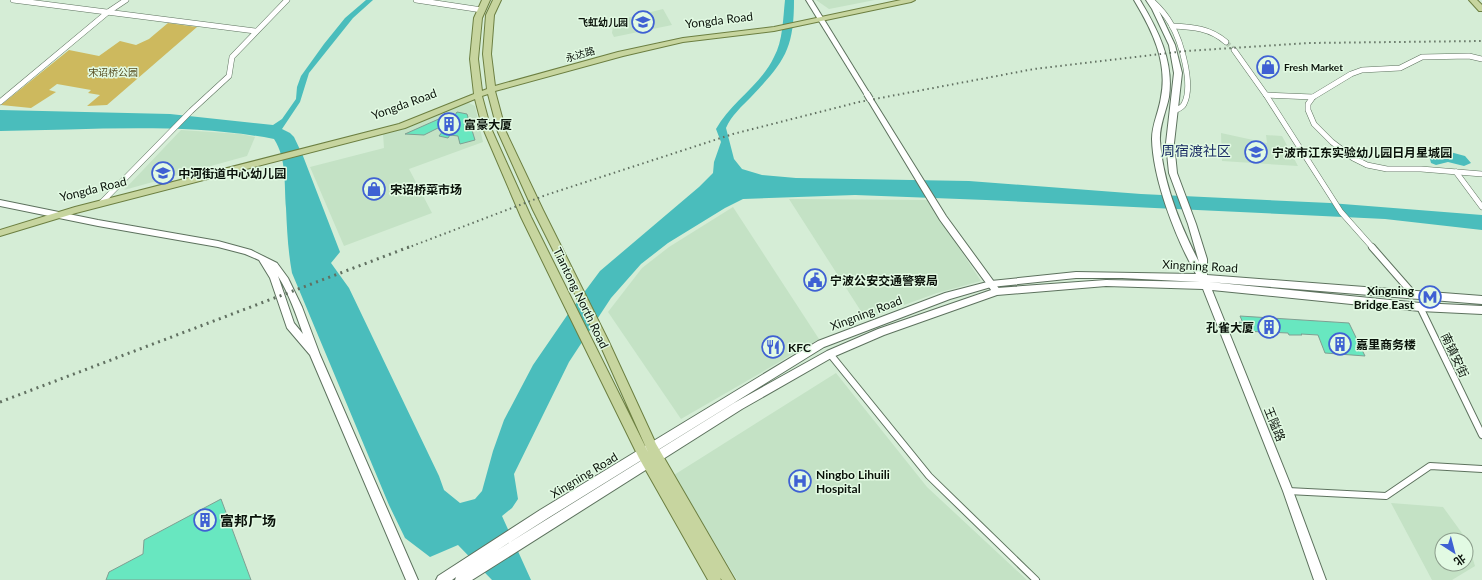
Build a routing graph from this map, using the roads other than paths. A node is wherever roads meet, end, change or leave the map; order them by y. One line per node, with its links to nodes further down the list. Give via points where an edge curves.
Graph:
1 (13, 0): 15 (street)
2 (126, 0): 15 (street)
3 (287, 0): 18 (street)
4 (416, 0): 14 (street)
5 (486, 0): 14 (main road, Tiantong North Road)
6 (497, 0): 22 (main road, Tiantong North Road, via 490,15 487,54)
7 (809, 0): 16 (street)
8 (896, 0): 16 (main road, 永达路)
9 (911, 0): 16 (main road, 永达路)
10 (1137, 0): 38 (main road, via 1153,25 1162,46 1166,75 1156,140 1167,191 1194,264)
11 (1150, 0): 17 (street, via 1159,7); 27 (main road, via 1172,45 1178,73)
12 (1473, 0): 13 (main road)
13 (1482, 8)
14 (482, 10): 23 (main road, Tiantong North Road, via 478,18 474,59)
15 (108, 12): 18 (street); 26 (street)
16 (820, 19): 22 (main road, 永达路, via 683,40); 39 (street, via 943,218)
17 (1172, 26): 19 (street, via 1205,28 1215,32); 27 (street, via 1188,85 1183,106)
18 (256, 31): 31 (street, via 232,57 229,76 191,110)
19 (1226, 42)
20 (1234, 50): 24 (street)
21 (1482, 59): 25 (street, via 1469,56 1414,58 1398,69 1356,72)
22 (491, 88): 23 (main road, 永达路); 48 (main road, Tiantong North Road, via 502,132 598,331)
23 (478, 92): 28 (main road, 永达路, via 402,126); 48 (main road, Tiantong North Road, via 486,126 526,217 591,348)
24 (1266, 95): 25 (street); 41 (street, via 1341,212)
25 (1313, 98): 29 (street, via 1307,108 1318,128 1344,151 1365,164 1382,168)
26 (0, 102)
27 (1174, 111): 38 (main road, via 1170,143 1173,173 1203,259)
28 (262, 159): 31 (main road, Yongda Road)
29 (1456, 172): 30 (street); 33 (street)
30 (1482, 174)
31 (104, 201): 34 (main road, Yongda Road)
32 (0, 203): 34 (main road)
33 (1482, 207)
34 (49, 214): 35 (main road, Yongda Road); 36 (main road, Yongda Road); 37 (main road, via 238,248)
35 (0, 228)
36 (0, 233)
37 (261, 259): 46 (main road, via 274,277 290,325); 46 (main road, via 274,265 281,273 310,337)
38 (1204, 282): 39 (main road, Xingning Road, via 1076,275); 40 (main road, Xingning Road, via 1106,282); 41 (main road, Xingning Road); 43 (main road, Xingning Road); 50 (main road, 王隘路)
39 (991, 284): 40 (street); 48 (main road, Xingning Road, via 948,296 822,344)
40 (997, 292): 45 (main road, Xingning Road, via 881,332)
41 (1414, 295): 42 (main road, Xingning Road)
42 (1482, 300)
43 (1420, 307): 44 (main road, Xingning Road); 47 (street, 南镇安街)
44 (1482, 310)
45 (830, 354): 48 (main road, Xingning Road); 57 (street, via 929,476)
46 (315, 355): 52 (main road)
47 (1482, 435)
48 (650, 455): 51 (main road, Xingning Road); 55 (main road); 56 (main road, Tiantong North Road)
49 (1482, 469): 50 (street, via 1430,466 1386,496)
50 (1288, 491): 58 (main road, 王隘路)
51 (547, 518): 53 (main road, Xingning Road); 54 (main road, Xingning Road)
52 (412, 580)
53 (442, 580)
54 (461, 580)
55 (715, 580)
56 (729, 580)
57 (1036, 580)
58 (1320, 580)

